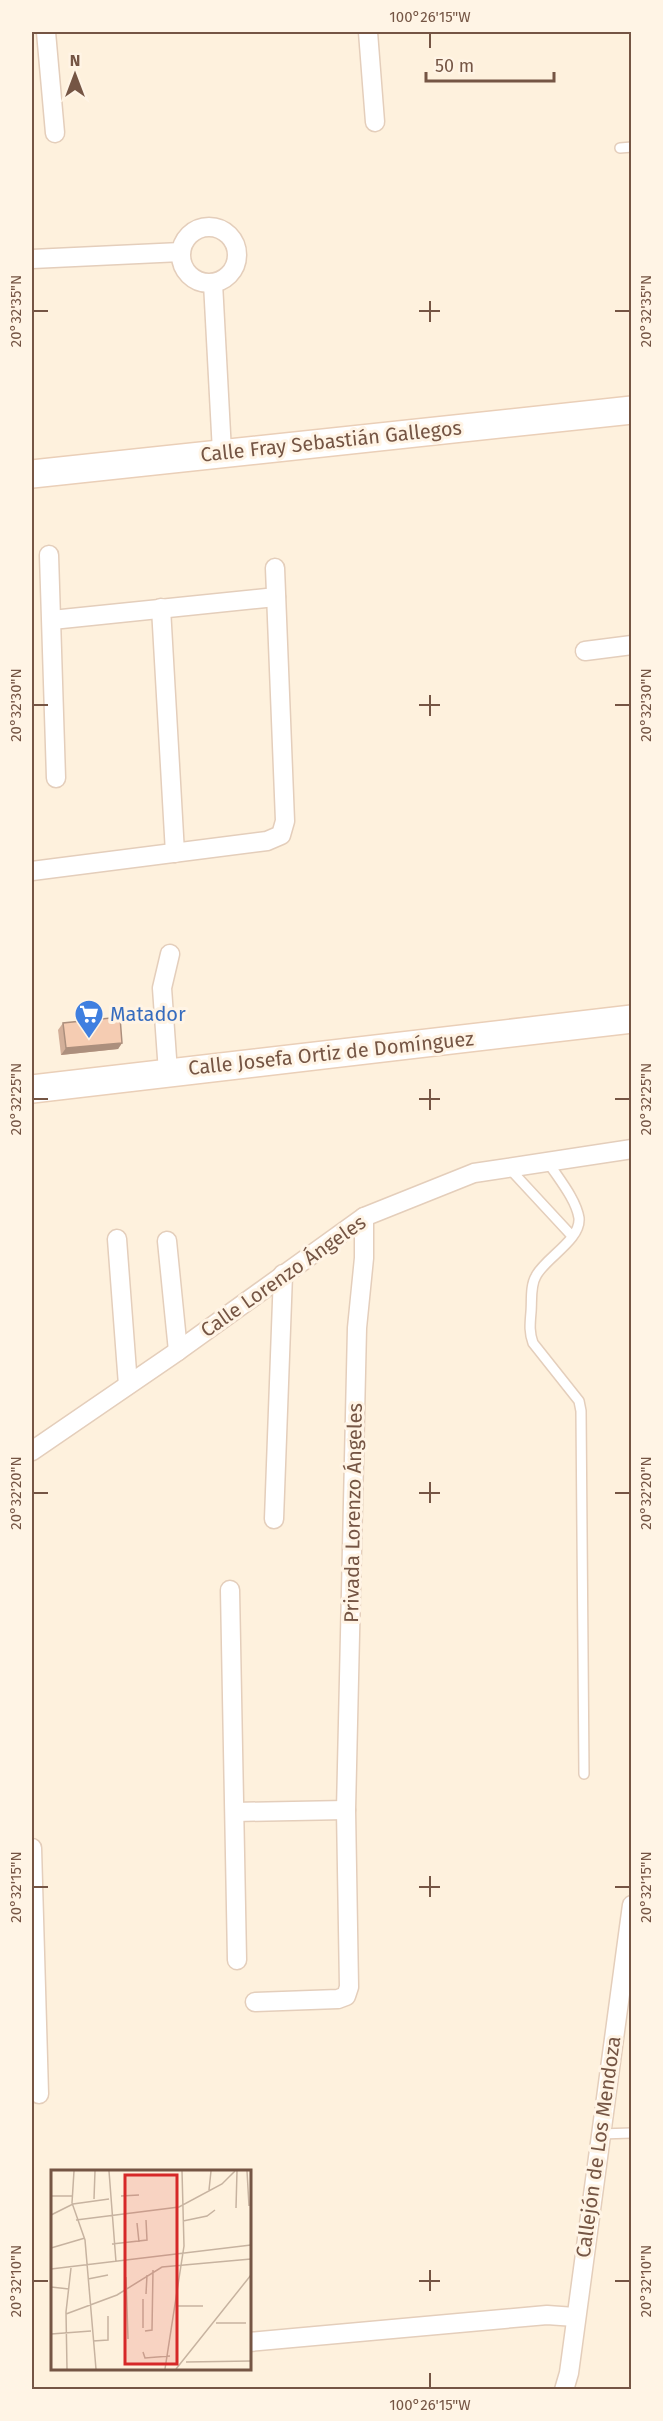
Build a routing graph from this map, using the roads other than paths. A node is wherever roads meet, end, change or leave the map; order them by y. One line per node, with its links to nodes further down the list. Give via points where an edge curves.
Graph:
1 (46, 32): 4 (street)
2 (368, 32): 3 (street)
3 (375, 122)
4 (55, 133)
5 (632, 147): 6 (lane)
6 (620, 148)
7 (181, 252): 8 (street); 9 (street, via 186,272 194,279); 9 (street, via 186,238 195,230 206,226 227,232 235,241 237,264 231,274)
8 (32, 259)
9 (213, 283): 11 (street)
10 (632, 410): 11 (street, Calle Fray Sebastián Gallegos)
11 (222, 452): 12 (street, Calle Fray Sebastián Gallegos)
12 (32, 474)
13 (49, 555): 17 (street)
14 (275, 568): 15 (street)
15 (276, 597): 16 (street); 21 (street, via 285,821 281,835 267,841)
16 (161, 609): 17 (street); 21 (street)
17 (52, 620): 20 (street)
18 (632, 645): 19 (street)
19 (585, 651)
20 (56, 778)
21 (175, 853): 22 (street)
22 (32, 872)
23 (170, 954): 25 (street, via 162,988)
24 (632, 1019): 25 (street, Calle Josefa Ortiz de Domínguez)
25 (168, 1072): 26 (street, Calle Josefa Ortiz de Domínguez)
26 (32, 1089)
27 (632, 1149): 28 (street, Calle Lorenzo Ángeles)
28 (548, 1162): 29 (street, Calle Lorenzo Ángeles); 31 (lane, via 579,1216)
29 (509, 1168): 30 (street, Calle Lorenzo Ángeles, via 474,1173); 31 (lane)
30 (364, 1217): 34 (street, Calle Lorenzo Ángeles); 41 (street, Privada Lorenzo Ángeles, via 357,1328)
31 (572, 1236): 40 (lane, via 536,1275 529,1333 579,1401 581,1411)
32 (117, 1239): 36 (street)
33 (167, 1241): 35 (street)
34 (283, 1274): 35 (street, Calle Lorenzo Ángeles); 38 (street)
35 (178, 1351): 36 (street, Calle Lorenzo Ángeles)
36 (129, 1385): 37 (street, Calle Lorenzo Ángeles)
37 (32, 1451)
38 (274, 1519)
39 (230, 1590): 42 (street)
40 (584, 1774)
41 (346, 1810): 42 (street); 46 (street, Privada Lorenzo Ángeles, via 346,1996)
42 (235, 1812): 45 (street)
43 (32, 1848): 47 (street)
44 (631, 1907): 49 (street, Callejón de Los Mendoza)
45 (237, 1960)
46 (255, 2002)
47 (39, 2094)
48 (632, 2133): 49 (lane)
49 (600, 2134): 50 (street, Callejón de Los Mendoza)
50 (575, 2317): 51 (street, via 547,2315); 52 (street, Callejón de Los Mendoza)
51 (250, 2342)
52 (564, 2390)

